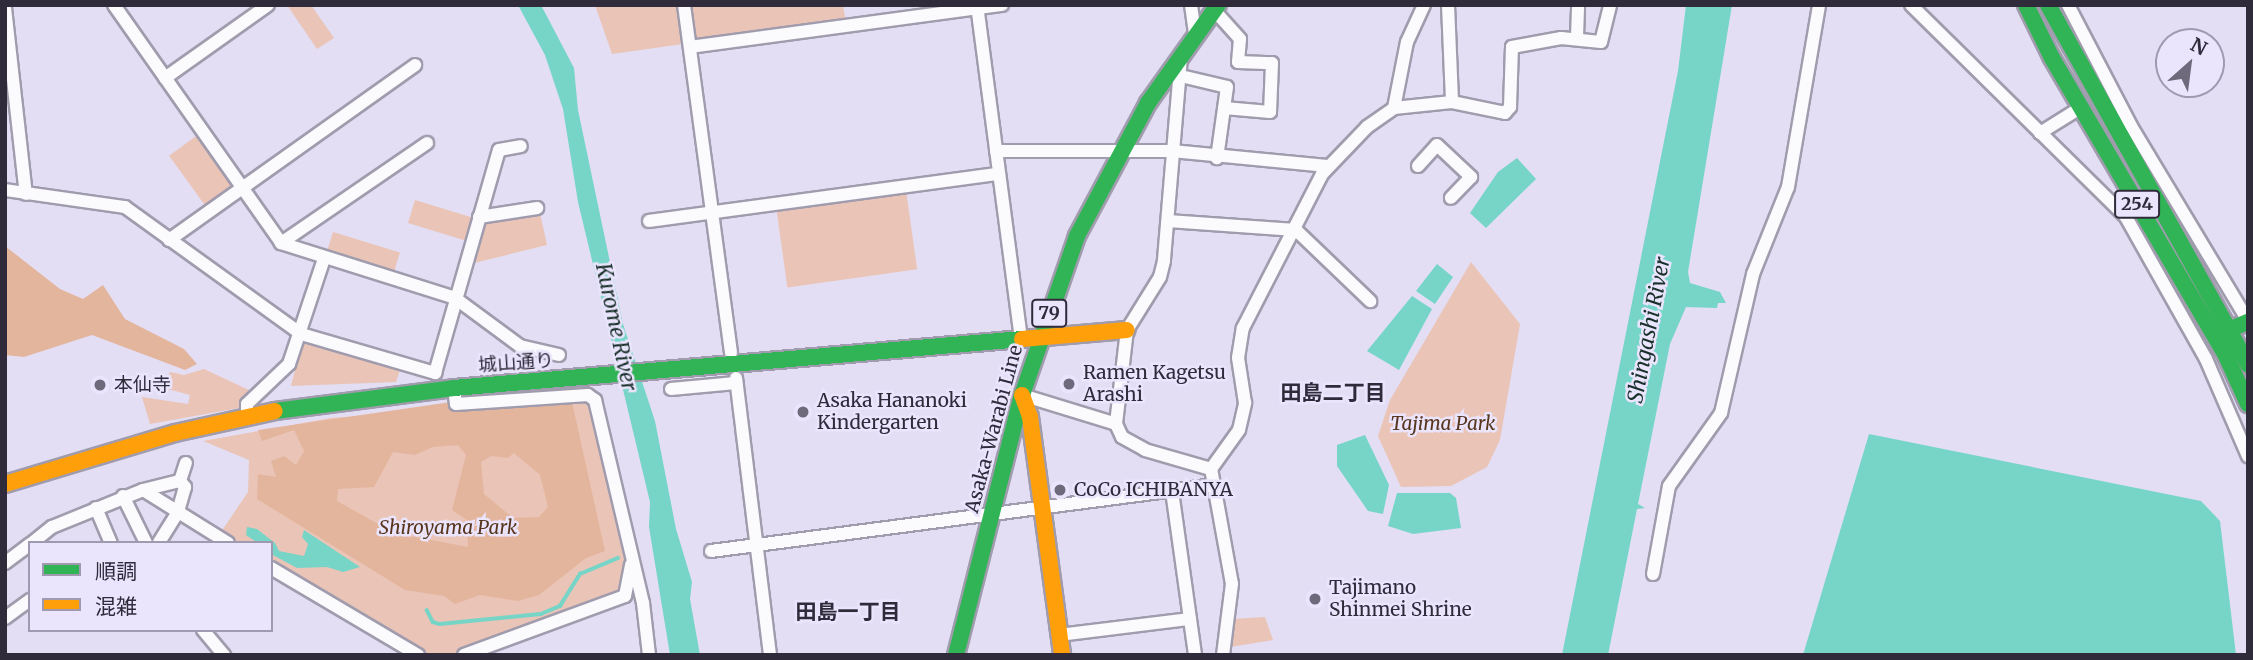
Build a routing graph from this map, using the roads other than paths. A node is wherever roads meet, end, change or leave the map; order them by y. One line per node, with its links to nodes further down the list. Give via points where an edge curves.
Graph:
1 (114, 5): 24 (street)
2 (268, 5): 24 (street)
3 (684, 5): 20 (street)
4 (1002, 5): 14 (street)
5 (1191, 5): 18 (street)
6 (1448, 5): 25 (street)
7 (1578, 5): 19 (street)
8 (1610, 5): 19 (street, via 1601,42)
9 (1819, 5): 93 (street, via 1788,187 1753,274 1721,413 1669,486)
10 (1911, 5): 29 (street)
11 (2026, 5): 28 (main road, 254)
12 (2048, 5): 56 (main road, 254)
13 (2068, 5): 54 (street, via 2131,126)
14 (978, 7): 20 (street); 33 (street)
15 (1420, 7): 27 (street, via 1400,68)
16 (5, 8): 41 (street)
17 (1216, 8): 18 (main road, Asaka-Warabi Line / 79); 26 (street, via 1240,38 1238,62 1272,63 1270,112)
18 (1195, 34): 21 (main road, Asaka-Warabi Line / 79)
19 (1577, 37): 25 (street, via 1511,47 1510,107 1505,113)
20 (690, 47): 44 (street)
21 (1181, 53): 23 (street); 32 (main road, Asaka-Warabi Line / 79)
22 (415, 65): 39 (street)
23 (1181, 76): 26 (street, via 1227,87); 34 (street)
24 (165, 78): 39 (street)
25 (1452, 102): 27 (street)
26 (1224, 108): 35 (street)
27 (1394, 108): 36 (street)
28 (2080, 108): 29 (street); 56 (main road, 254)
29 (2040, 133): 69 (street, via 2132,226 2206,359)
30 (427, 144): 50 (street)
31 (521, 146): 45 (street, via 499,150)
32 (1120, 150): 33 (street); 34 (street); 58 (main road, Asaka-Warabi Line / 79, via 1077,236)
33 (996, 151): 38 (street)
34 (1172, 151): 35 (street); 47 (street)
35 (1217, 158): 36 (street, via 1282,159)
36 (1327, 166): 48 (street)
37 (1418, 166): 42 (street, via 1437,145 1471,177)
38 (998, 173): 44 (street); 59 (street)
39 (243, 188): 49 (street); 50 (street)
40 (5, 190): 41 (street)
41 (26, 194): 49 (street, via 125,207)
42 (1451, 198)
43 (537, 208): 45 (street)
44 (711, 212): 46 (street); 60 (street)
45 (479, 217): 52 (street)
46 (649, 221)
47 (1168, 221): 48 (street); 55 (street, via 1160,276)
48 (1296, 230): 53 (street); 71 (street, via 1243,328 1239,344 1245,388 1241,421 1231,445)
49 (169, 240): 57 (street)
50 (281, 243): 51 (street)
51 (324, 259): 52 (street); 57 (street)
52 (455, 298): 57 (street, via 435,373); 61 (street, via 520,346)
53 (1370, 302)
54 (2248, 321): 56 (main road)
55 (1127, 330): 58 (main road, 城山通り); 68 (street)
56 (2222, 332): 62 (main road, 254); 66 (main road, 254)
57 (301, 334): 67 (street, via 289,363 247,404)
58 (1040, 340): 59 (main road, 城山通り); 65 (main road, Asaka-Warabi Line / 79)
59 (1021, 341): 63 (main road, 城山通り)
60 (731, 353)
61 (559, 355)
62 (2248, 365)
63 (454, 388): 67 (main road, 城山通り); 90 (street, via 456,404 588,395 595,400)
64 (671, 389): 88 (street, via 736,381)
65 (1022, 395): 68 (street); 79 (main road, via 1030,417); 81 (main road, Asaka-Warabi Line / 79)
66 (2248, 404)
67 (247, 417): 73 (main road, 城山通り, via 81,459)
68 (1115, 424): 71 (street, via 1122,437 1145,450)
69 (2248, 456)
70 (186, 463): 72 (street)
71 (1212, 469): 74 (street)
72 (180, 481): 75 (street); 80 (street, via 185,487)
73 (5, 484)
74 (1214, 485): 76 (street); 107 (street, via 1232,584)
75 (143, 490): 77 (street); 80 (street)
76 (1172, 491): 79 (street); 96 (street)
77 (123, 496): 78 (street); 84 (street)
78 (96, 508): 82 (street, via 52,527); 83 (street)
79 (1042, 510): 81 (street); 98 (main road)
80 (178, 512): 85 (street); 86 (street)
81 (992, 514): 88 (street); 104 (main road, Asaka-Warabi Line / 79)
82 (34, 541)
83 (110, 541)
84 (145, 541)
85 (160, 541)
86 (225, 541)
87 (28, 545): 91 (street)
88 (757, 545): 89 (street); 103 (street)
89 (711, 551)
90 (632, 559): 101 (street, via 625,596); 102 (street)
91 (5, 563)
92 (273, 569): 100 (street)
93 (1653, 574)
94 (28, 601): 95 (street)
95 (5, 618)
96 (1190, 619): 98 (street); 106 (street)
97 (205, 632): 99 (street)
98 (1059, 635): 105 (main road)
99 (224, 655)
100 (418, 655)
101 (464, 655)
102 (649, 655)
103 (770, 655)
104 (957, 655)
105 (1062, 655)
106 (1195, 655)
107 (1223, 655)

